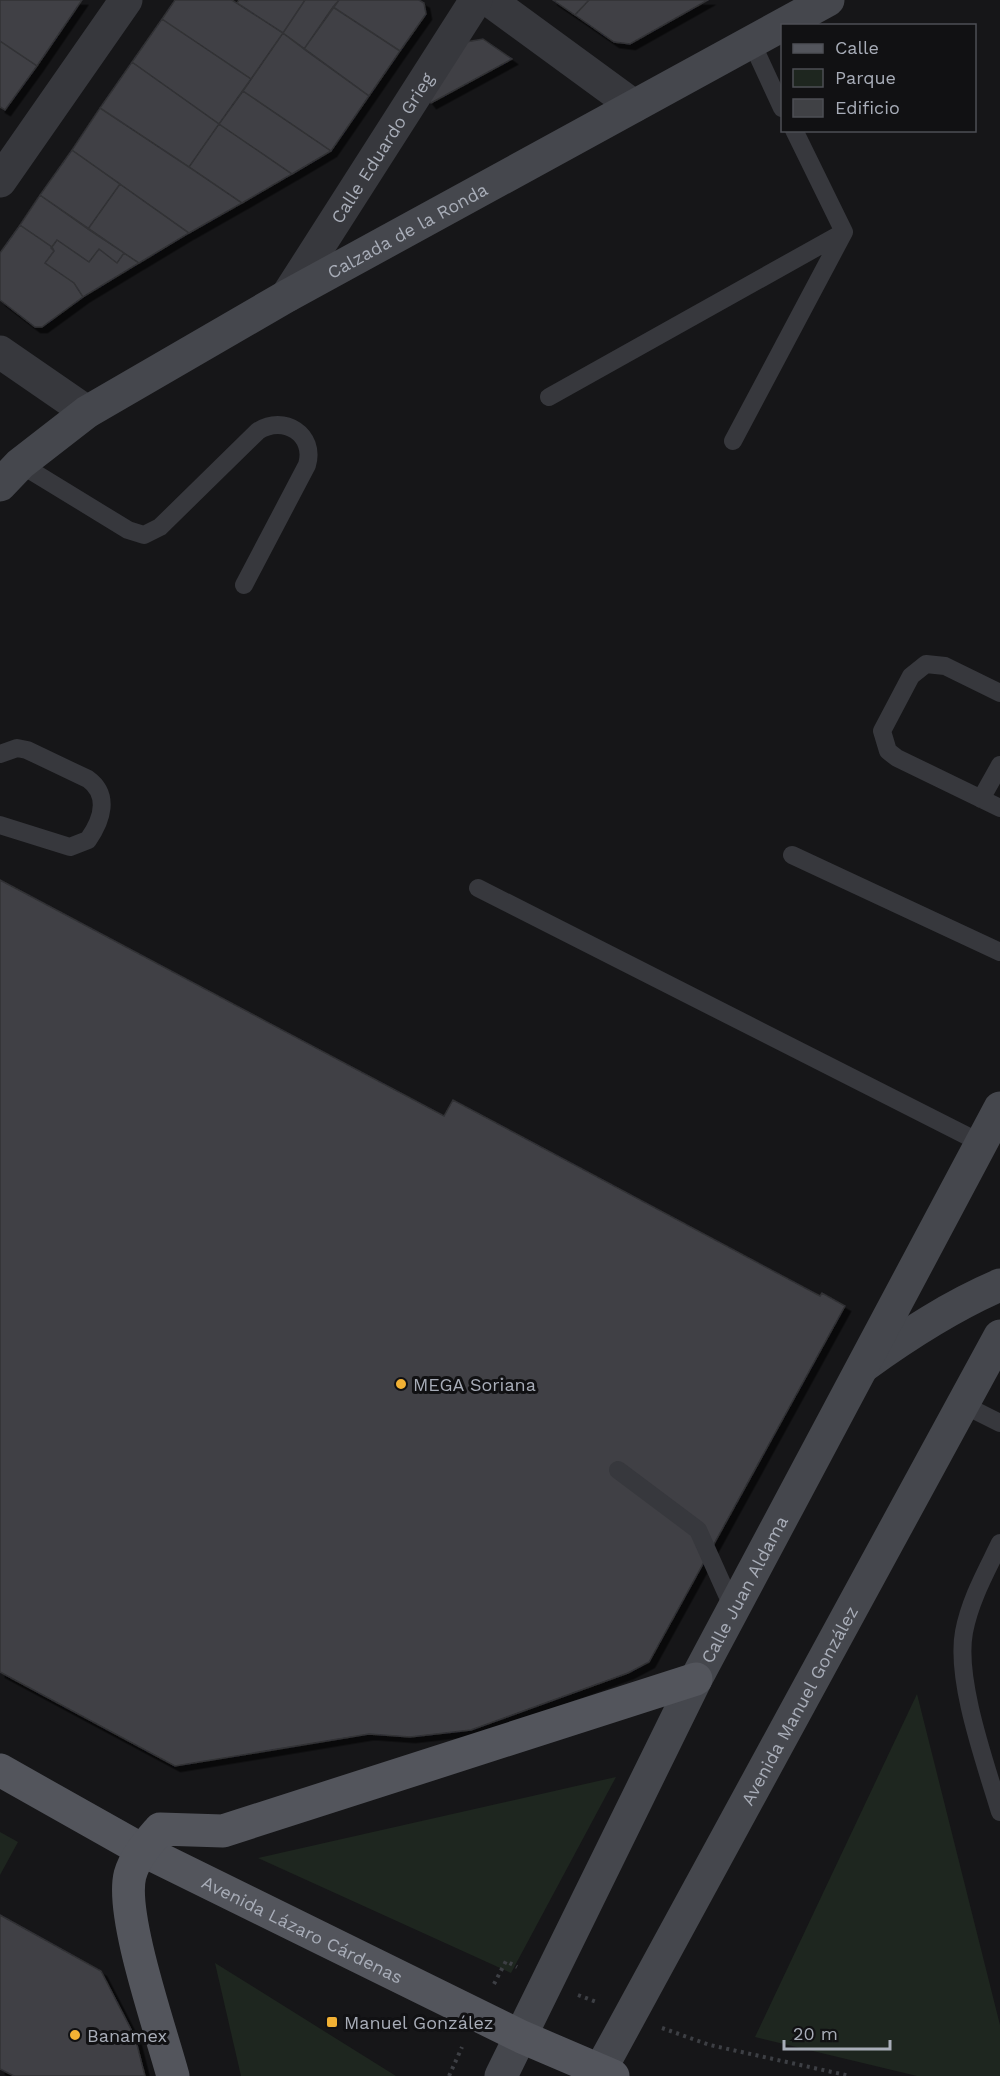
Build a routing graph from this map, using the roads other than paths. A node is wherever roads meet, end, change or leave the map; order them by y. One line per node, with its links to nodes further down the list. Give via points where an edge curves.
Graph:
1 (126, 0): 10 (street)
2 (476, 0): 12 (street, Calle Eduardo Grieg)
3 (489, 0): 8 (street)
4 (828, 0): 5 (street, Calzada de la Ronda)
5 (790, 12): 6 (street, Calzada de la Ronda)
6 (752, 43): 7 (lane); 8 (street, Calzada de la Ronda)
7 (781, 104)
8 (634, 106): 12 (street, Calzada de la Ronda)
9 (795, 132): 11 (lane)
10 (0, 181)
11 (844, 232): 14 (lane); 16 (lane)
12 (287, 296): 15 (street, Calzada de la Ronda)
13 (0, 352): 15 (street)
14 (549, 397)
15 (87, 412): 17 (street, Calzada de la Ronda)
16 (733, 441)
17 (10, 474): 18 (lane, via 144,535 160,527 258,431 277,424 294,429 309,444 307,465)
18 (244, 585)
19 (1000, 693): 22 (lane, via 945,666 926,664 910,676 882,731 888,751 897,758)
20 (0, 754): 24 (lane, via 17,748 27,750 88,779 102,795 103,805 93,833 70,847)
21 (1000, 765): 22 (lane)
22 (981, 799): 23 (lane)
23 (1000, 808)
24 (0, 825)
25 (792, 855): 27 (lane)
26 (478, 888): 29 (lane)
27 (1000, 952)
28 (1000, 1108): 29 (street, Calle Juan Aldama)
29 (981, 1143): 32 (street, Calle Juan Aldama)
30 (1000, 1285): 32 (street, via 913,1330)
31 (1000, 1336): 33 (street, Avenida Manuel González)
32 (859, 1369): 37 (street, Calle Juan Aldama)
33 (963, 1404): 34 (lane); 43 (street, Avenida Manuel González)
34 (1000, 1423)
35 (618, 1470): 37 (lane, via 698,1530)
36 (1000, 1543): 40 (lane, via 972,1599 963,1635 971,1714)
37 (733, 1608): 38 (street, Calle Juan Aldama)
38 (696, 1679): 41 (main road, via 223,1831 160,1829); 42 (street, Calle Juan Aldama)
39 (0, 1770): 41 (main road, Avenida Lázaro Cárdenas)
40 (1000, 1812)
41 (142, 1850): 42 (main road, Avenida Lázaro Cárdenas); 44 (main road, via 130,1875 129,1914)
42 (522, 2037): 43 (main road, Avenida Lázaro Cárdenas); 45 (street, Calle Juan Aldama)
43 (603, 2074)
44 (174, 2076)
45 (501, 2076)

